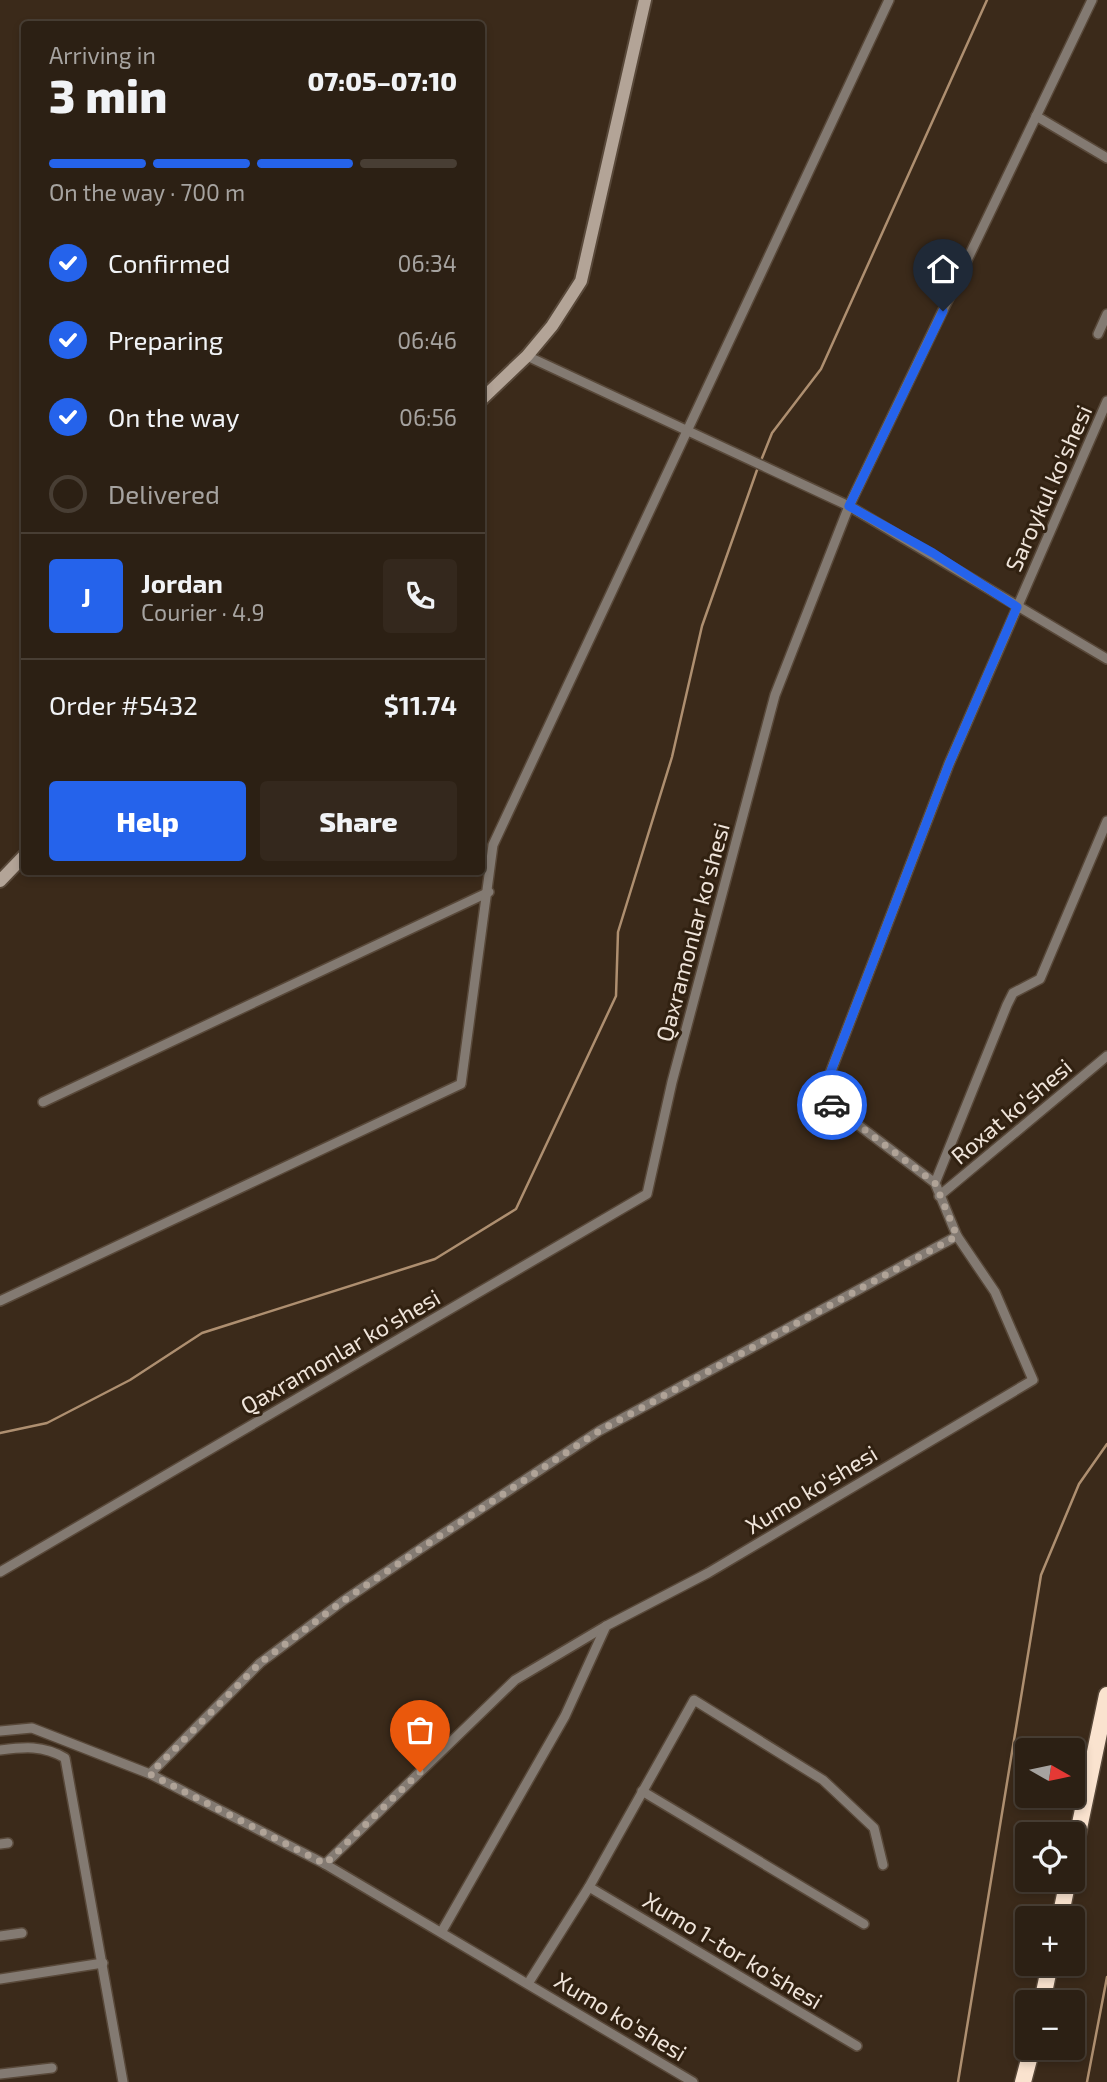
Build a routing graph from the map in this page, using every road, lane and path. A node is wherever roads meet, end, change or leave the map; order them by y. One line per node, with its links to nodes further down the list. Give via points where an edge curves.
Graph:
1 (645, 0): 8 (street, via 581,281)
2 (889, 0): 11 (street)
3 (1091, 0): 4 (street, Qaxramonlar ko'shesi)
4 (1037, 116): 5 (street); 12 (street, Qaxramonlar ko'shesi)
5 (1107, 158)
6 (1107, 314): 7 (street)
7 (1098, 334)
8 (527, 356): 9 (street); 11 (street)
9 (485, 396)
10 (1107, 401): 13 (street, Saroykul ko'shesi)
11 (686, 428): 12 (street); 18 (street, via 493,845)
12 (849, 506): 13 (street); 25 (street, Qaxramonlar ko'shesi, via 775,695 647,1194)
13 (1017, 607): 14 (street); 21 (street, Saroykul ko'shesi, via 949,764 821,1097)
14 (1107, 659)
15 (1107, 821): 21 (street, via 1040,979 1013,993 1007,1005)
16 (21, 859): 17 (street)
17 (0, 881)
18 (489, 892): 20 (street); 24 (street, via 461,1084)
19 (1107, 1056): 22 (street, Roxat ko'shesi)
20 (43, 1102)
21 (935, 1183): 22 (street)
22 (939, 1196): 23 (street)
23 (957, 1236): 26 (street, Xumo ko'shesi, via 995,1292 1033,1380 708,1573); 30 (street, via 599,1431 429,1543 260,1663)
24 (0, 1301)
25 (0, 1572)
26 (606, 1626): 33 (street, Xumo ko'shesi, via 515,1680); 37 (street, via 565,1716)
27 (1107, 1695): 32 (highway)
28 (0, 1731): 30 (street, Xumo ko'shesi, via 32,1728)
29 (0, 1750): 40 (street, via 28,1747 51,1750 65,1758)
30 (150, 1774): 33 (street, Xumo ko'shesi)
31 (642, 1791): 34 (street, Xumo ko'shesi, via 694,1700 823,1780 874,1828); 35 (street, Xumo ko'shesi); 36 (street)
32 (1080, 1822)
33 (325, 1864): 37 (street, Xumo ko'shesi)
34 (883, 1865)
35 (589, 1887): 42 (street, Xumo ko'shesi); 43 (street, Xumo 1-tor ko'shesi)
36 (864, 1924)
37 (442, 1931): 42 (street, Xumo ko'shesi)
38 (22, 1933): 39 (street)
39 (0, 1936)
40 (103, 1963): 41 (street); 47 (street)
41 (0, 1979)
42 (529, 1982): 48 (street, Xumo ko'shesi)
43 (858, 2046)
44 (1029, 2060): 49 (highway)
45 (52, 2068): 46 (street)
46 (0, 2074)
47 (123, 2082)
48 (693, 2082)
49 (1023, 2082)

